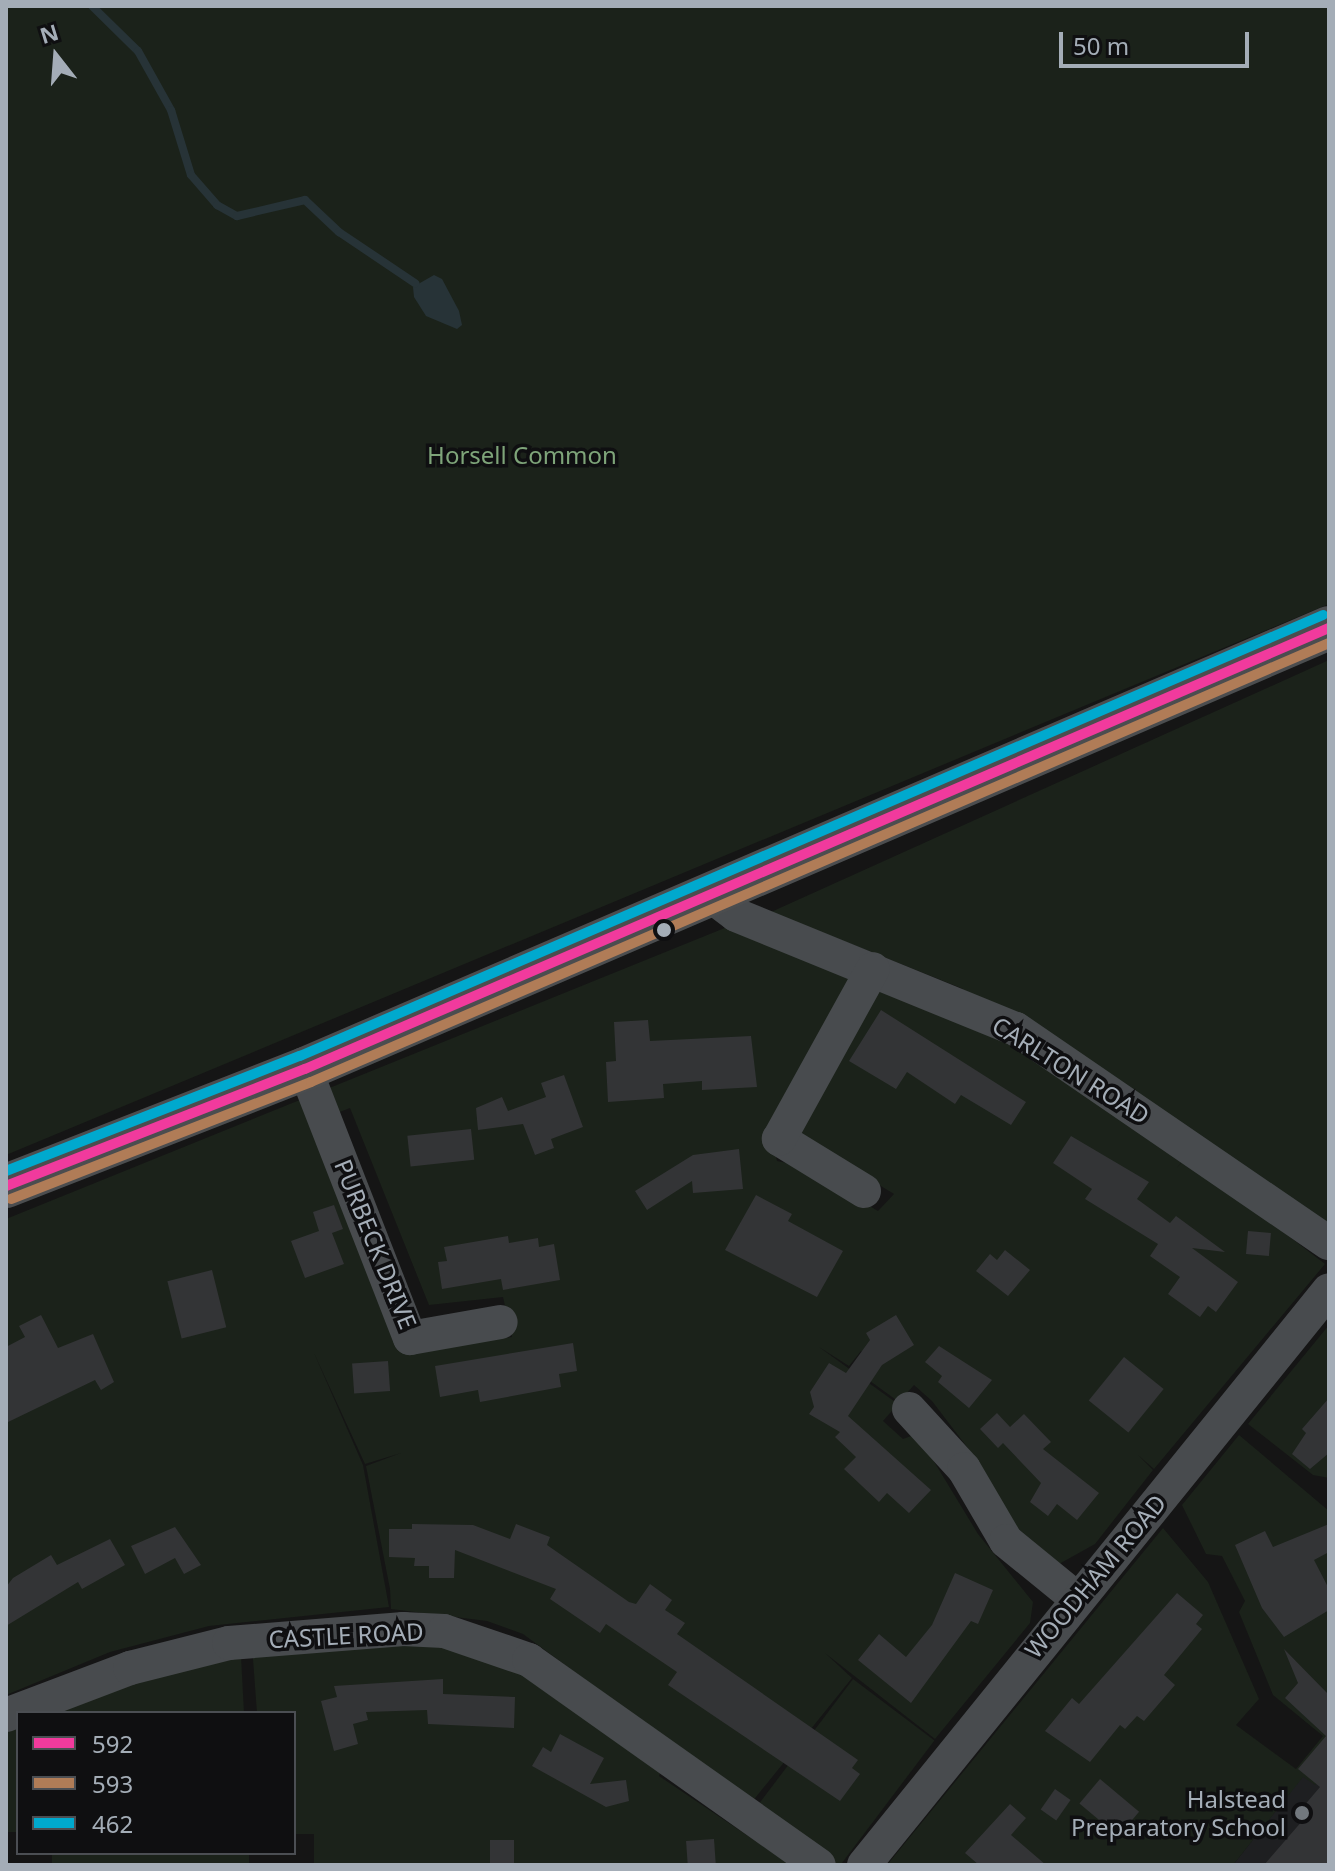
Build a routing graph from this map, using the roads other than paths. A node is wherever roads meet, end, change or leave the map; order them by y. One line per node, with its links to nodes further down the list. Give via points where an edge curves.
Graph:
1 (1329, 628): 2 (main road)
2 (707, 893): 3 (street, CARLTON ROAD, via 736,915); 4 (main road)
3 (873, 969): 6 (street, via 779,1139); 7 (street, CARLTON ROAD, via 1016,1029)
4 (305, 1069): 5 (main road); 9 (street, PURBECK DRIVE, via 410,1338)
5 (6, 1186)
6 (864, 1191)
7 (1329, 1243)
8 (1329, 1290): 11 (street, WOODHAM ROAD)
9 (501, 1322)
10 (909, 1409): 11 (street, via 964,1469 1006,1541)
11 (1077, 1599): 14 (street, WOODHAM ROAD)
12 (17, 1711): 13 (street, CASTLE ROAD, via 130,1668 229,1643 413,1628 444,1631 529,1660)
13 (819, 1865)
14 (864, 1865)

